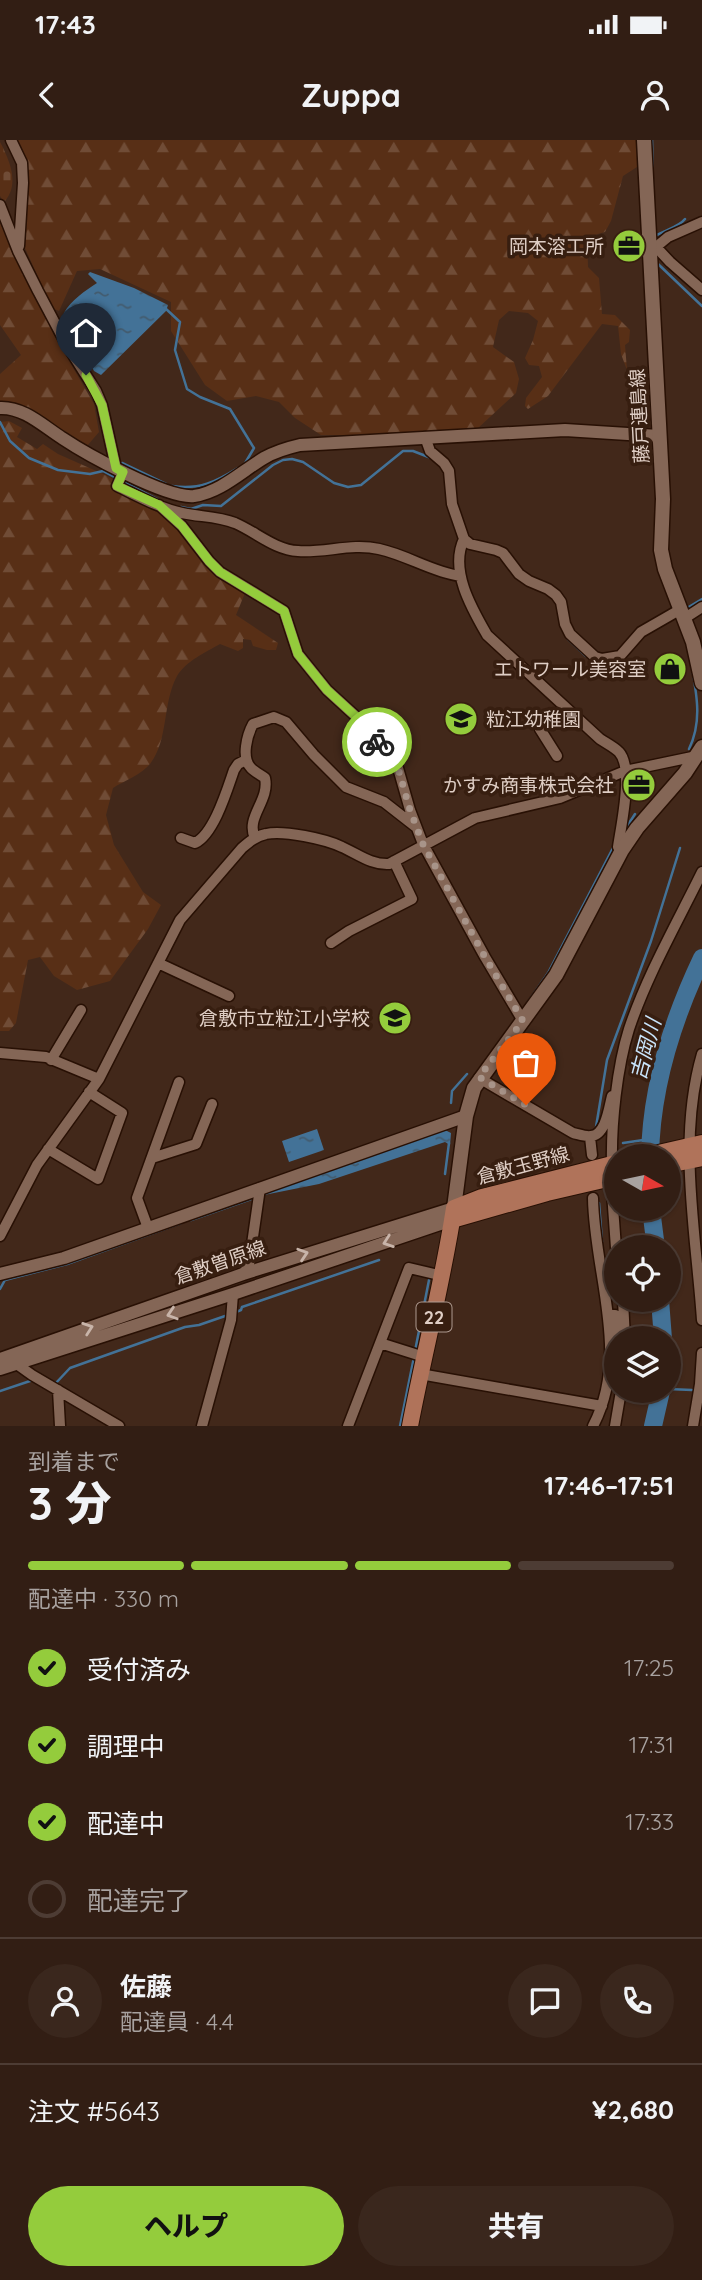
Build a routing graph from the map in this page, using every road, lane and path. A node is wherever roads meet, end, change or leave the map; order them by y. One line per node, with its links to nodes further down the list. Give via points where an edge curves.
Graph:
1 (10, 140): 6 (street, via 22,163)
2 (644, 140): 5 (main road, 藤戸連島線)
3 (0, 205): 6 (street)
4 (702, 222): 5 (street)
5 (652, 248): 7 (street); 9 (main road, 藤戸連島線)
6 (18, 251): 11 (street, via 96,391)
7 (702, 290)
8 (0, 408): 11 (street, via 22,412)
9 (659, 436): 10 (street, via 565,430); 17 (main road, 藤戸連島線, via 661,550)
10 (425, 437): 13 (street, via 281,449 212,491); 14 (street, via 430,451 449,471)
11 (120, 475): 12 (street, via 117,486); 13 (street)
12 (159, 505): 13 (street, via 183,514); 24 (street, via 220,572 284,611 298,654 398,768)
13 (198, 506): 15 (street, via 283,549 379,549)
14 (463, 542): 15 (street); 17 (street, via 503,553 519,574 556,595 570,634 601,659 620,656 641,632)
15 (460, 576): 19 (street, via 487,635)
16 (702, 607): 17 (street)
17 (683, 614): 18 (main road, 藤戸連島線)
18 (702, 683)
19 (566, 709): 21 (street, via 540,729); 23 (street, via 618,751)
20 (701, 753): 23 (street); 28 (main road)
21 (557, 756)
22 (246, 760): 24 (street, via 253,724 279,717 346,787 384,802); 25 (street, via 234,770 211,831 195,844); 26 (street, via 266,784 252,823)
23 (625, 771): 27 (street, via 561,798 475,818); 28 (street, via 618,847)
24 (417, 828): 27 (street)
25 (181, 838)
26 (255, 838): 29 (street, via 273,833 317,839 374,863); 32 (street, via 180,920)
27 (423, 844): 29 (street); 35 (street)
28 (622, 850): 35 (main road, via 556,975)
29 (394, 861): 31 (street, via 412,898)
30 (702, 872): 39 (street, via 640,999)
31 (331, 943)
32 (158, 963): 33 (street); 41 (street)
33 (229, 996)
34 (82, 1010): 38 (street)
35 (523, 1021): 40 (main road)
36 (0, 1053): 38 (street)
37 (702, 1054): 49 (street)
38 (51, 1060): 41 (street)
39 (620, 1070): 46 (street, via 602,1129); 47 (street)
40 (479, 1077): 45 (main road); 46 (street, via 573,1133)
41 (99, 1079): 43 (street)
42 (179, 1082): 51 (street)
43 (89, 1092): 48 (street); 48 (street, via 122,1113 97,1179)
44 (212, 1104): 51 (street, via 196,1144)
45 (466, 1116): 53 (street); 55 (main road)
46 (590, 1136): 50 (street)
47 (616, 1144)
48 (48, 1149): 56 (street)
49 (692, 1152): 64 (street, via 691,1212)
50 (592, 1155)
51 (152, 1158): 57 (street, via 137,1198)
52 (604, 1173): 55 (main road, 倉敷玉野線, via 482,1198)
53 (259, 1193): 57 (street); 60 (street)
54 (593, 1198): 63 (street)
55 (453, 1214): 60 (street, 倉敷曽原線, one-way to 55); 61 (main road, 22); 62 (street, 倉敷曽原線, one-way to 62)
56 (4, 1217): 58 (street)
57 (148, 1228): 59 (street, via 64,1258)
58 (0, 1236)
59 (0, 1273)
60 (243, 1274): 69 (street, 倉敷曽原線, one-way to 60)
61 (435, 1274): 66 (street, via 409,1268); 71 (main road, 22)
62 (233, 1294): 69 (street, 倉敷曽原線, one-way to 69); 78 (street, via 232,1320)
63 (608, 1315): 65 (street, via 615,1315); 75 (street, via 611,1368)
64 (702, 1320)
65 (617, 1326)
66 (382, 1344): 68 (street); 79 (street)
67 (702, 1353): 73 (street)
68 (416, 1354)
69 (7, 1359): 70 (street, 倉敷曽原線); 72 (street)
70 (0, 1369)
71 (420, 1374): 75 (street); 80 (main road, 22)
72 (58, 1390): 76 (street); 77 (street)
73 (700, 1398): 83 (street)
74 (619, 1403): 82 (street)
75 (602, 1406): 81 (street)
76 (60, 1426)
77 (119, 1426)
78 (202, 1426)
79 (348, 1426)
80 (410, 1426)
81 (593, 1426)
82 (615, 1426)
83 (693, 1426)

